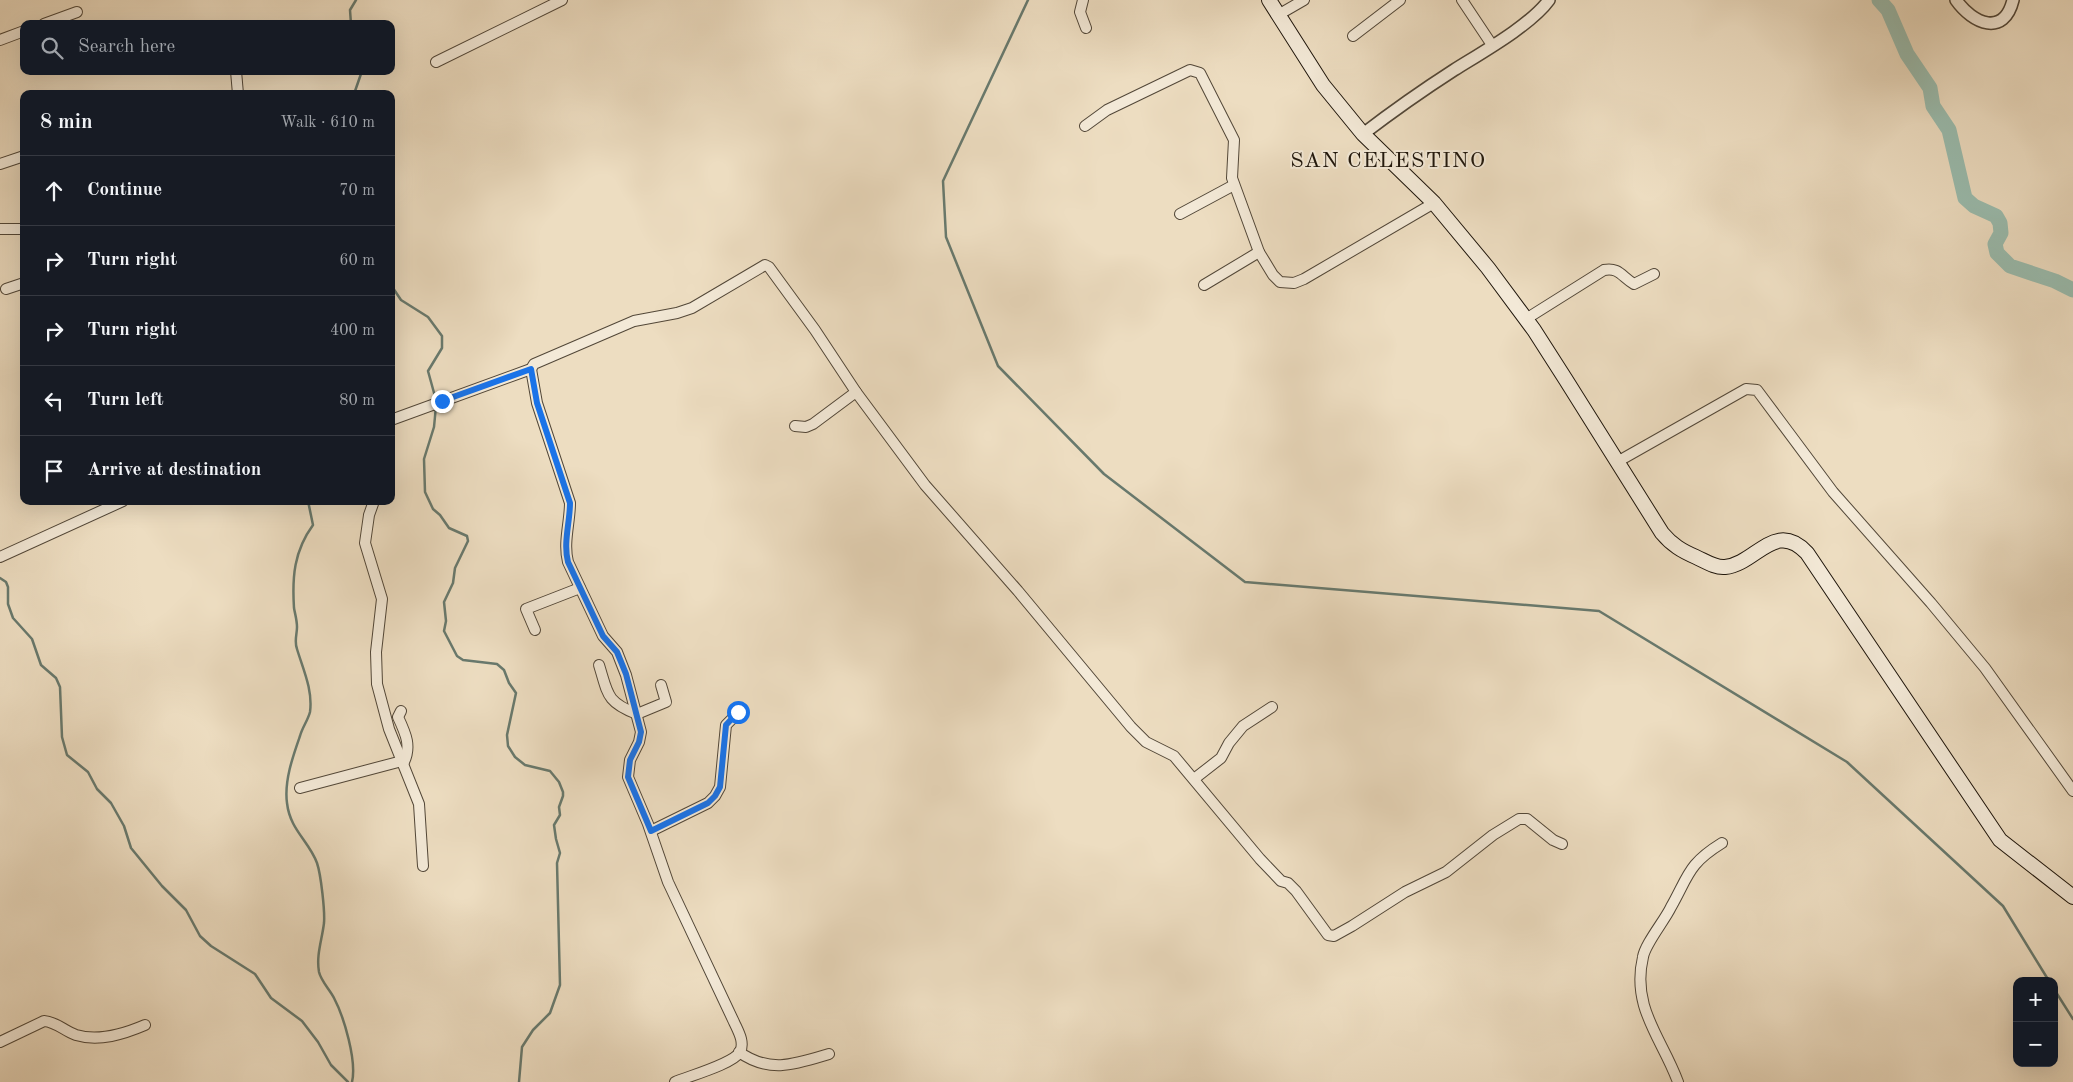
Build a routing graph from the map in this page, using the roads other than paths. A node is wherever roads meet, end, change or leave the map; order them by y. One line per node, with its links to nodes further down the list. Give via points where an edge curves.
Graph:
1 (562, 0): 18 (street)
2 (1083, 0): 13 (street, via 1080,12)
3 (1269, 0): 11 (main road)
4 (1304, 0): 11 (street)
5 (1400, 0): 15 (street)
6 (1462, 0): 17 (street)
7 (1549, 0): 17 (street)
8 (1956, 0): 9 (street, via 1965,11 1989,24 2005,18)
9 (2013, 0)
10 (77, 12): 12 (street)
11 (1278, 15): 22 (main road, via 1318,78)
12 (55, 20)
13 (1086, 28)
14 (20, 32): 16 (street)
15 (1353, 36)
16 (0, 40)
17 (1492, 45): 22 (street, via 1410,98)
18 (436, 62)
19 (236, 75): 20 (street)
20 (238, 90)
21 (1085, 126): 25 (street, via 1107,110 1196,70 1234,140 1231,172)
22 (1363, 134): 26 (main road)
23 (20, 157): 24 (street)
24 (0, 164)
25 (1234, 185): 27 (street); 30 (street)
26 (1434, 203): 30 (street, via 1294,283 1280,282); 35 (main road)
27 (1180, 214)
28 (20, 228): 29 (street)
29 (0, 229)
30 (1259, 252): 33 (street)
31 (1654, 274): 35 (street, via 1634,284 1619,271 1604,270)
32 (20, 284): 34 (street)
33 (1204, 285)
34 (6, 289)
35 (1526, 319): 40 (main road)
36 (531, 369): 37 (street, via 534,364 634,322 692,308 765,265 815,330); 38 (street); 44 (street, via 537,403 570,503 566,554)
37 (856, 392): 39 (street, via 813,424); 53 (street, via 925,485 1131,727 1146,742 1174,756)
38 (395, 419)
39 (795, 426)
40 (1617, 462): 55 (street, via 1746,389 1757,390 1832,492 1985,668); 60 (main road, via 1662,533 1680,550 1726,567 1780,540 1800,546 2000,840)
41 (114, 505): 43 (street)
42 (373, 505): 52 (street, via 365,543 382,599 376,652 377,684)
43 (0, 557)
44 (580, 588): 45 (street, via 526,609); 51 (street, via 603,636 617,652)
45 (535, 630)
46 (599, 665): 51 (street, via 613,702)
47 (661, 685): 51 (street, via 666,702)
48 (1272, 707): 53 (street, via 1243,726 1221,758)
49 (401, 711): 52 (street, via 398,717 408,748)
50 (738, 712): 56 (street, via 726,725 720,787 715,796 708,803)
51 (637, 714): 56 (street, via 641,732 630,760 628,777)
52 (402, 763): 54 (street); 59 (street, via 419,804)
53 (1194, 779): 58 (street, via 1260,860 1296,891 1328,935 1334,936 1421,883 1446,872 1519,819 1527,819)
54 (300, 788)
55 (2073, 791)
56 (651, 831): 63 (street, via 668,882 739,1033)
57 (1722, 843): 66 (street, via 1695,862 1643,955 1641,987 1644,1012)
58 (1562, 844)
59 (423, 866)
60 (2073, 897)
61 (145, 1025): 62 (street, via 123,1034 88,1037 44,1020)
62 (0, 1042)
63 (740, 1052): 64 (street, via 760,1064 782,1066); 65 (street, via 731,1060)
64 (829, 1054)
65 (675, 1082)
66 (1678, 1082)

